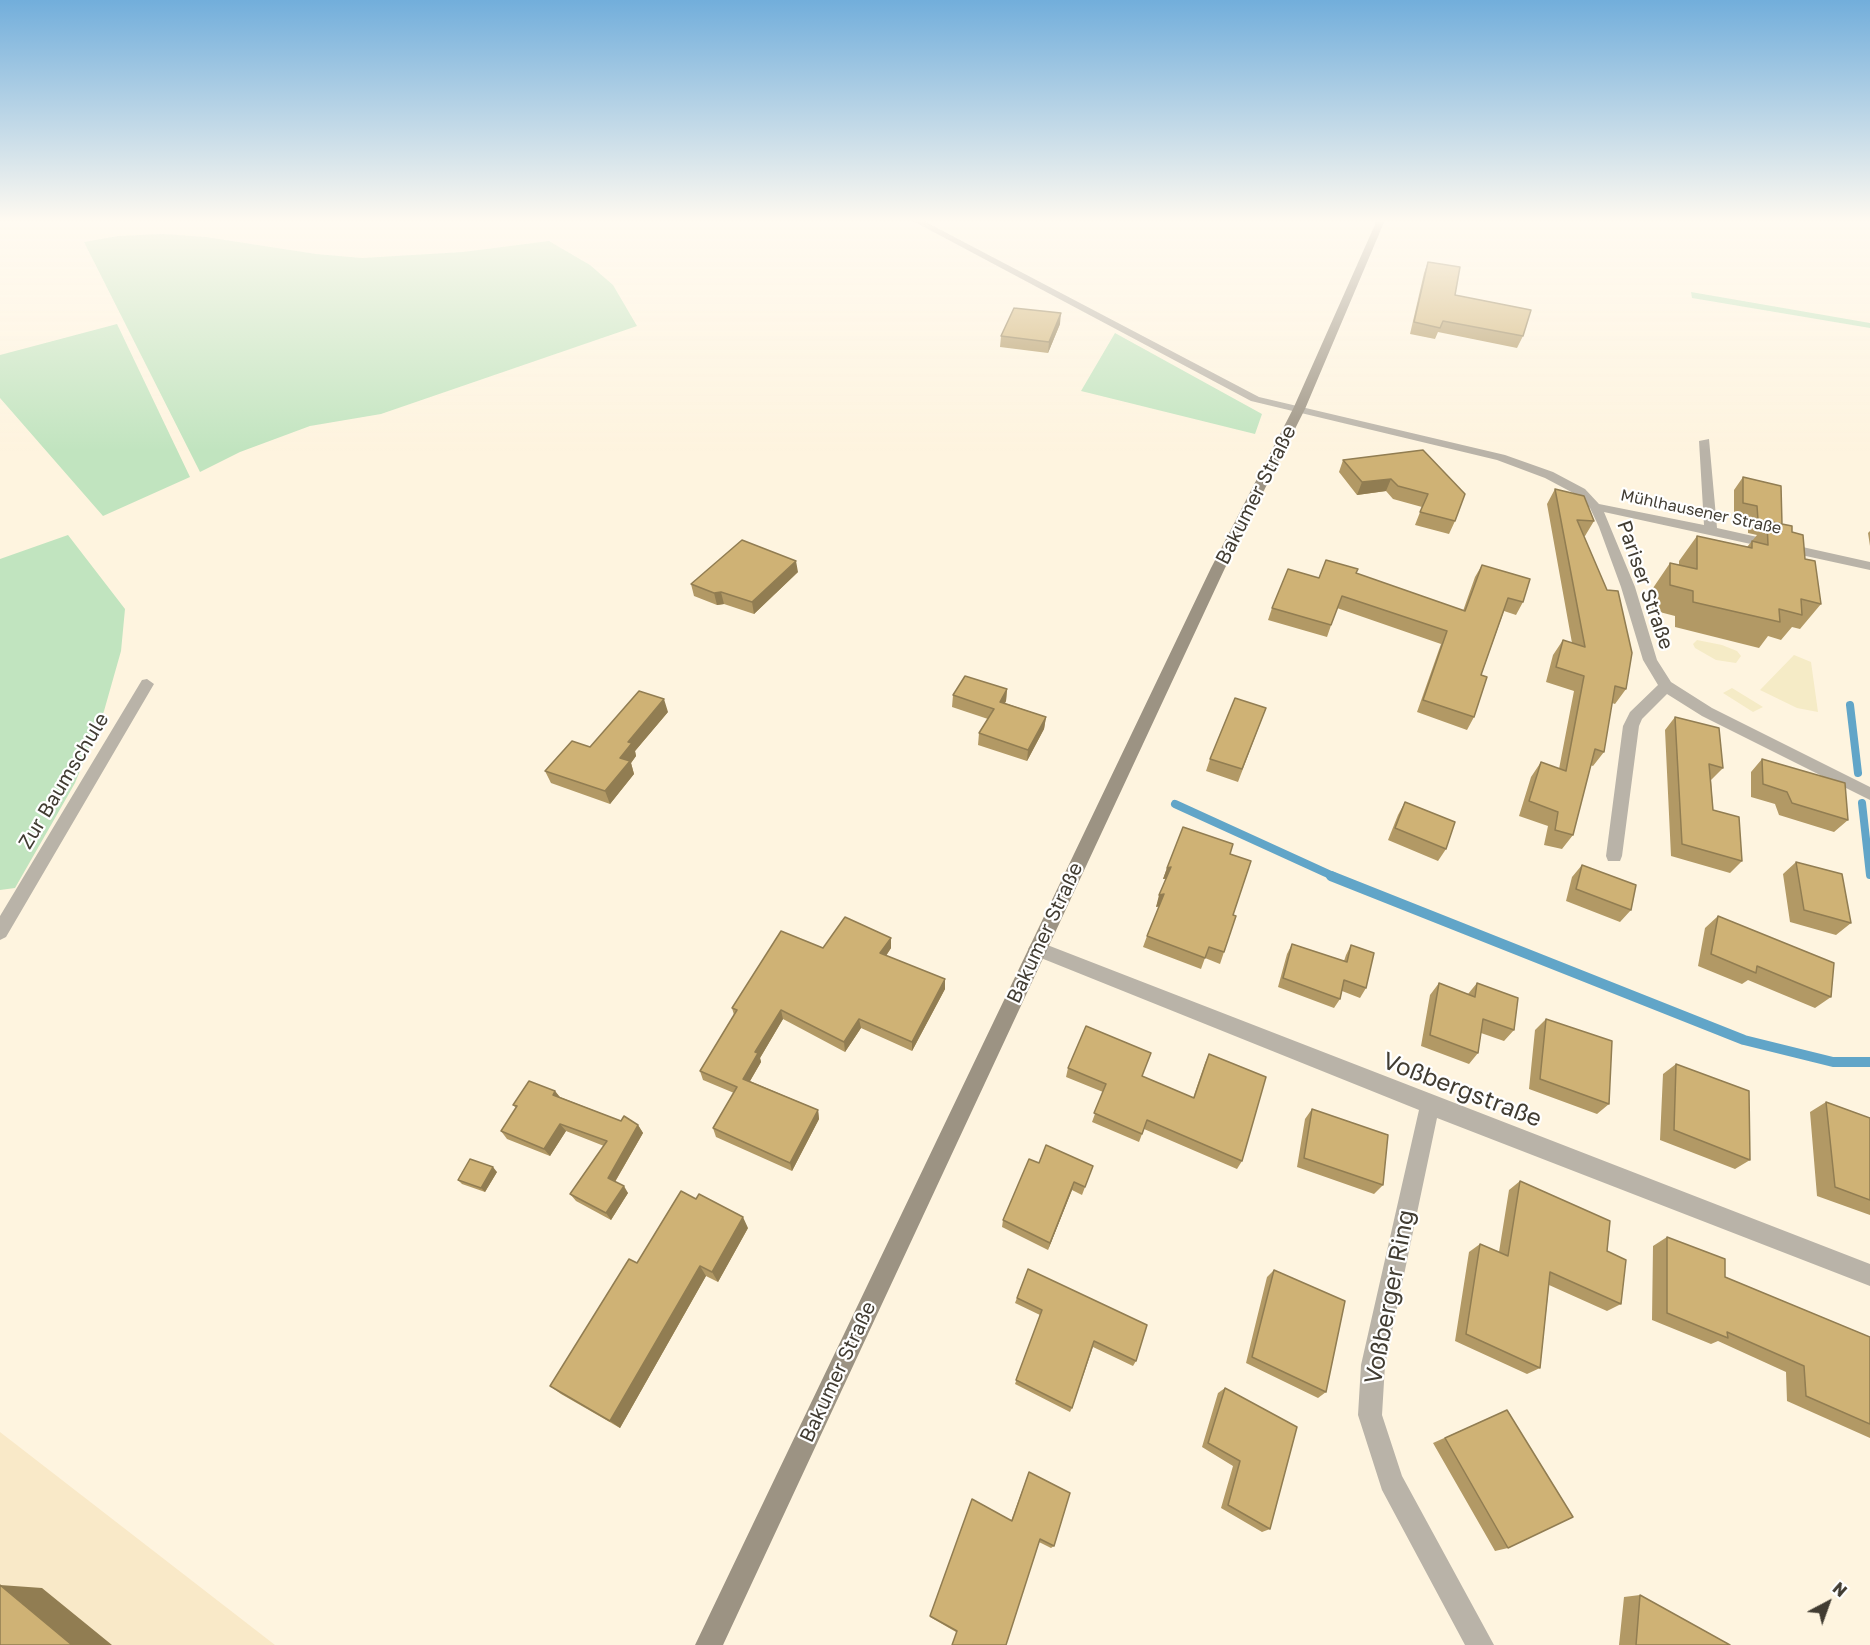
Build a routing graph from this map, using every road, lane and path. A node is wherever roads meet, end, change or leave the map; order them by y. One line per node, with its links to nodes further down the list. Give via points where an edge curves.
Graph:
1 (1059, 297): 3 (street, Pariser Straße, via 1229,387 1255,399)
2 (1348, 297): 3 (main road, Bakumer Straße)
3 (1299, 409): 5 (street, Pariser Straße, via 1519,462 1581,492); 13 (main road, Bakumer Straße, via 1218,568)
4 (1705, 441): 6 (street)
5 (1595, 507): 6 (street, Mühlhausener Straße); 9 (street, Pariser Straße, via 1628,586 1650,660)
6 (1711, 529): 7 (street, Mühlhausener Straße)
7 (1870, 566)
8 (147, 684): 12 (street, Zur Baumschule)
9 (1666, 686): 10 (street, Pariser Straße, via 1707,712); 11 (street, via 1635,716 1631,726)
10 (1870, 794)
11 (1614, 856)
12 (0, 932)
13 (1037, 949): 14 (street, Voßbergstraße); 16 (main road, Bakumer Straße)
14 (1430, 1105): 15 (street, Voßbergstraße); 17 (street, Voßberger Ring, via 1373,1365 1370,1415 1391,1481)
15 (1870, 1275)
16 (709, 1645)
17 (1480, 1645)

